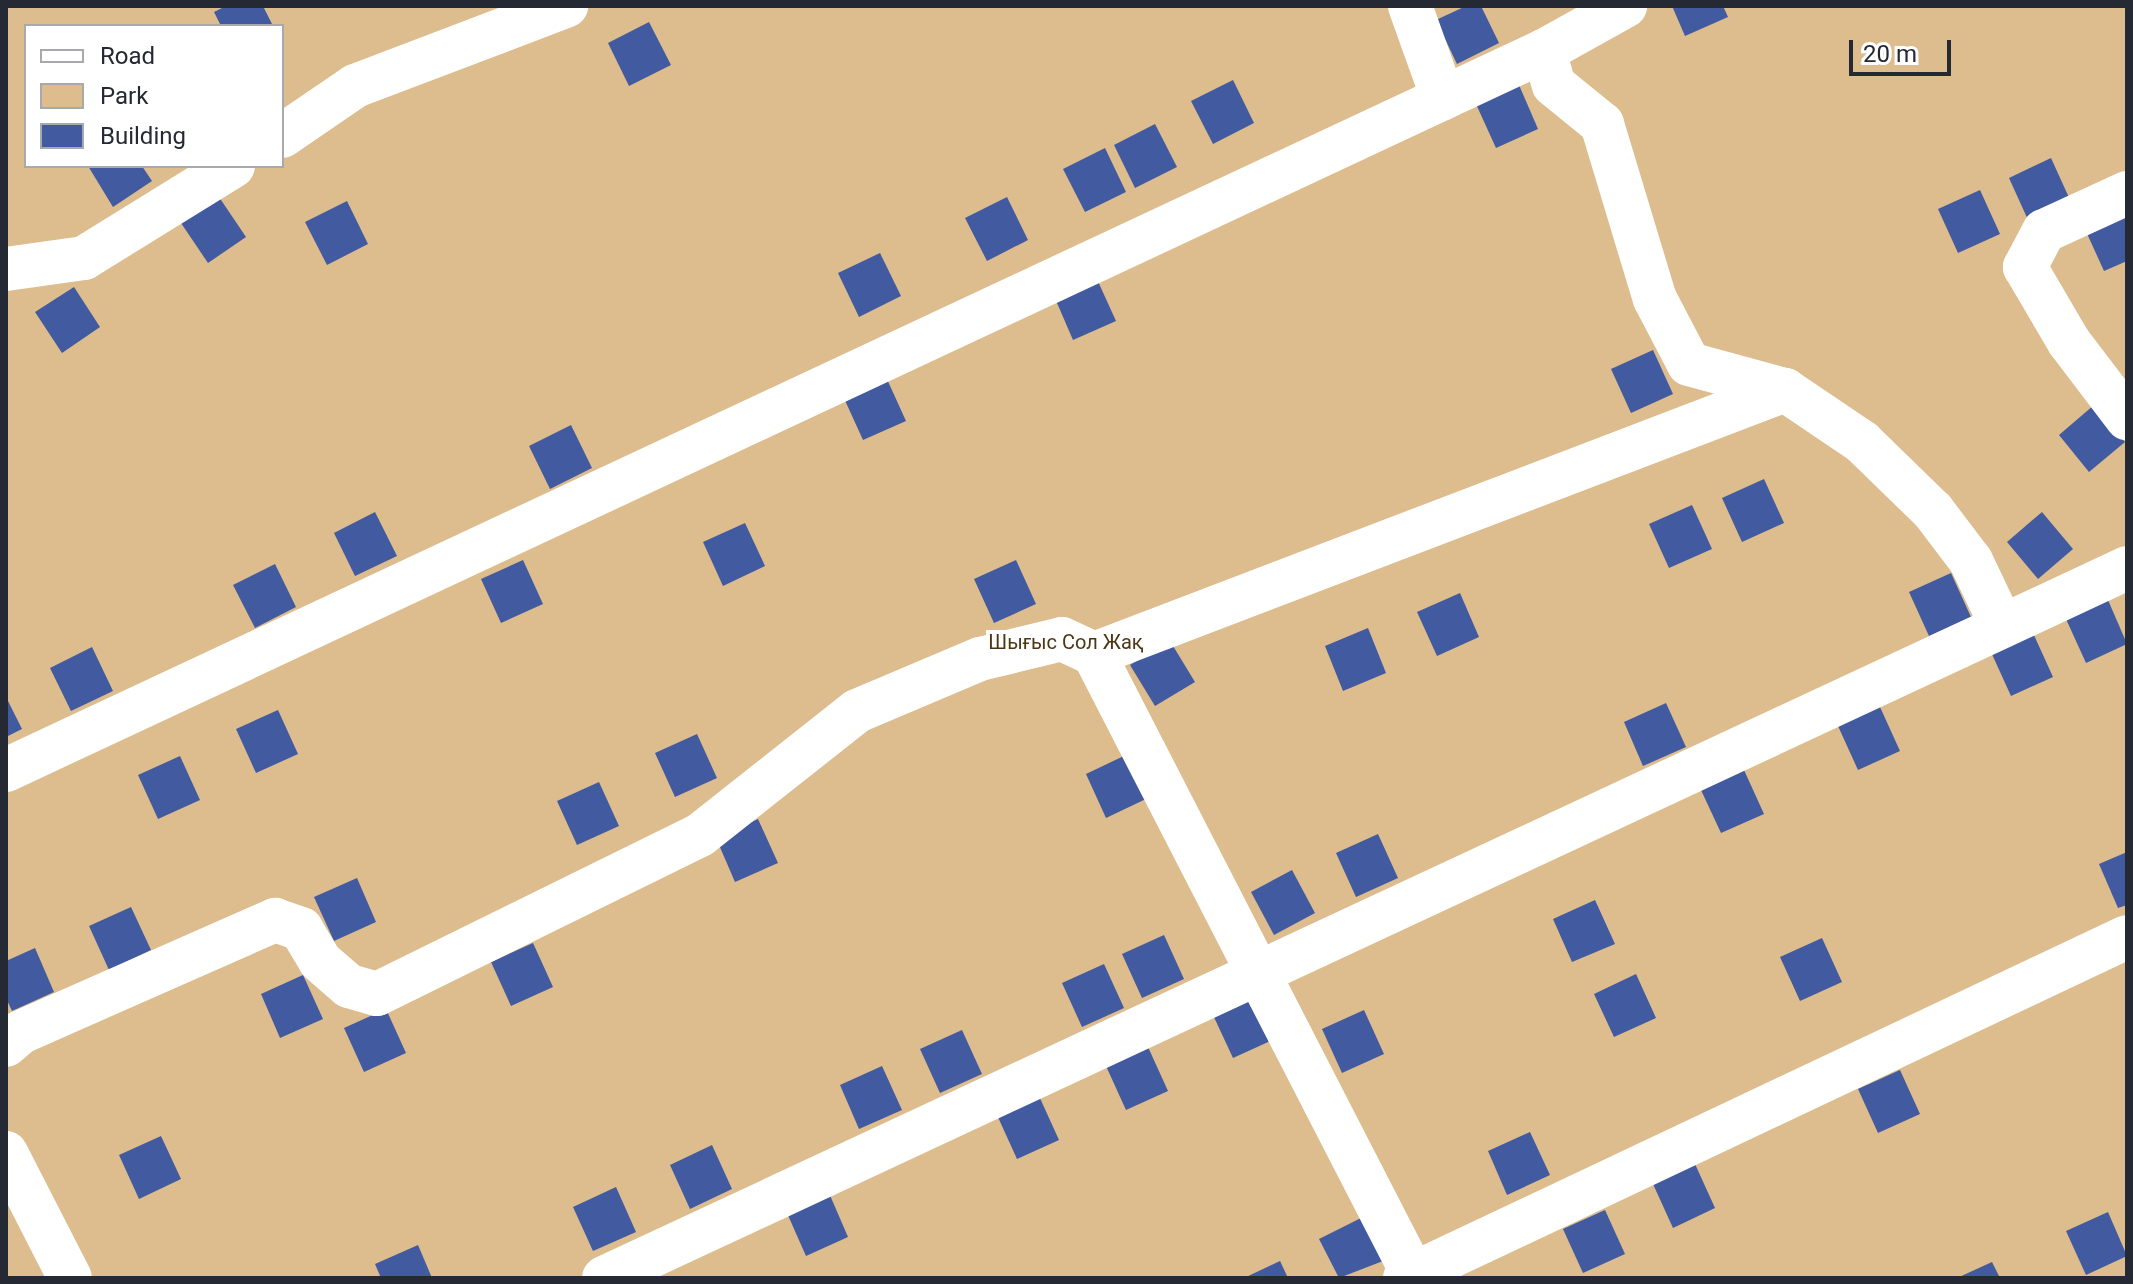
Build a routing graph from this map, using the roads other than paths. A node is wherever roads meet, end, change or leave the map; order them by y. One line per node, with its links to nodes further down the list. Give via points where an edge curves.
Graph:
1 (566, 6): 6 (street, via 355,86)
2 (1410, 6): 5 (street)
3 (1625, 6): 4 (street)
4 (1544, 51): 5 (street); 10 (street, via 1554,85 1602,124 1655,299 1689,364)
5 (1443, 98): 15 (street)
6 (284, 135)
7 (230, 168): 9 (street, via 84,258)
8 (2127, 193): 11 (street, via 2044,231 2025,267 2069,342)
9 (6, 269)
10 (1785, 390): 13 (street, via 1862,442 1933,511 1971,561); 14 (street)
11 (2127, 418)
12 (2127, 568): 13 (street)
13 (2002, 626): 17 (street)
14 (1094, 654): 17 (street); 18 (street, via 1062,639 980,659 857,711 700,835 377,994 349,986 320,961 301,929 275,920 21,1032)
15 (6, 770)
16 (2127, 937): 20 (street)
17 (1259, 975): 20 (street); 22 (street)
18 (6, 1045)
19 (6, 1153): 21 (street)
20 (1411, 1277)
21 (70, 1278)
22 (604, 1278)

